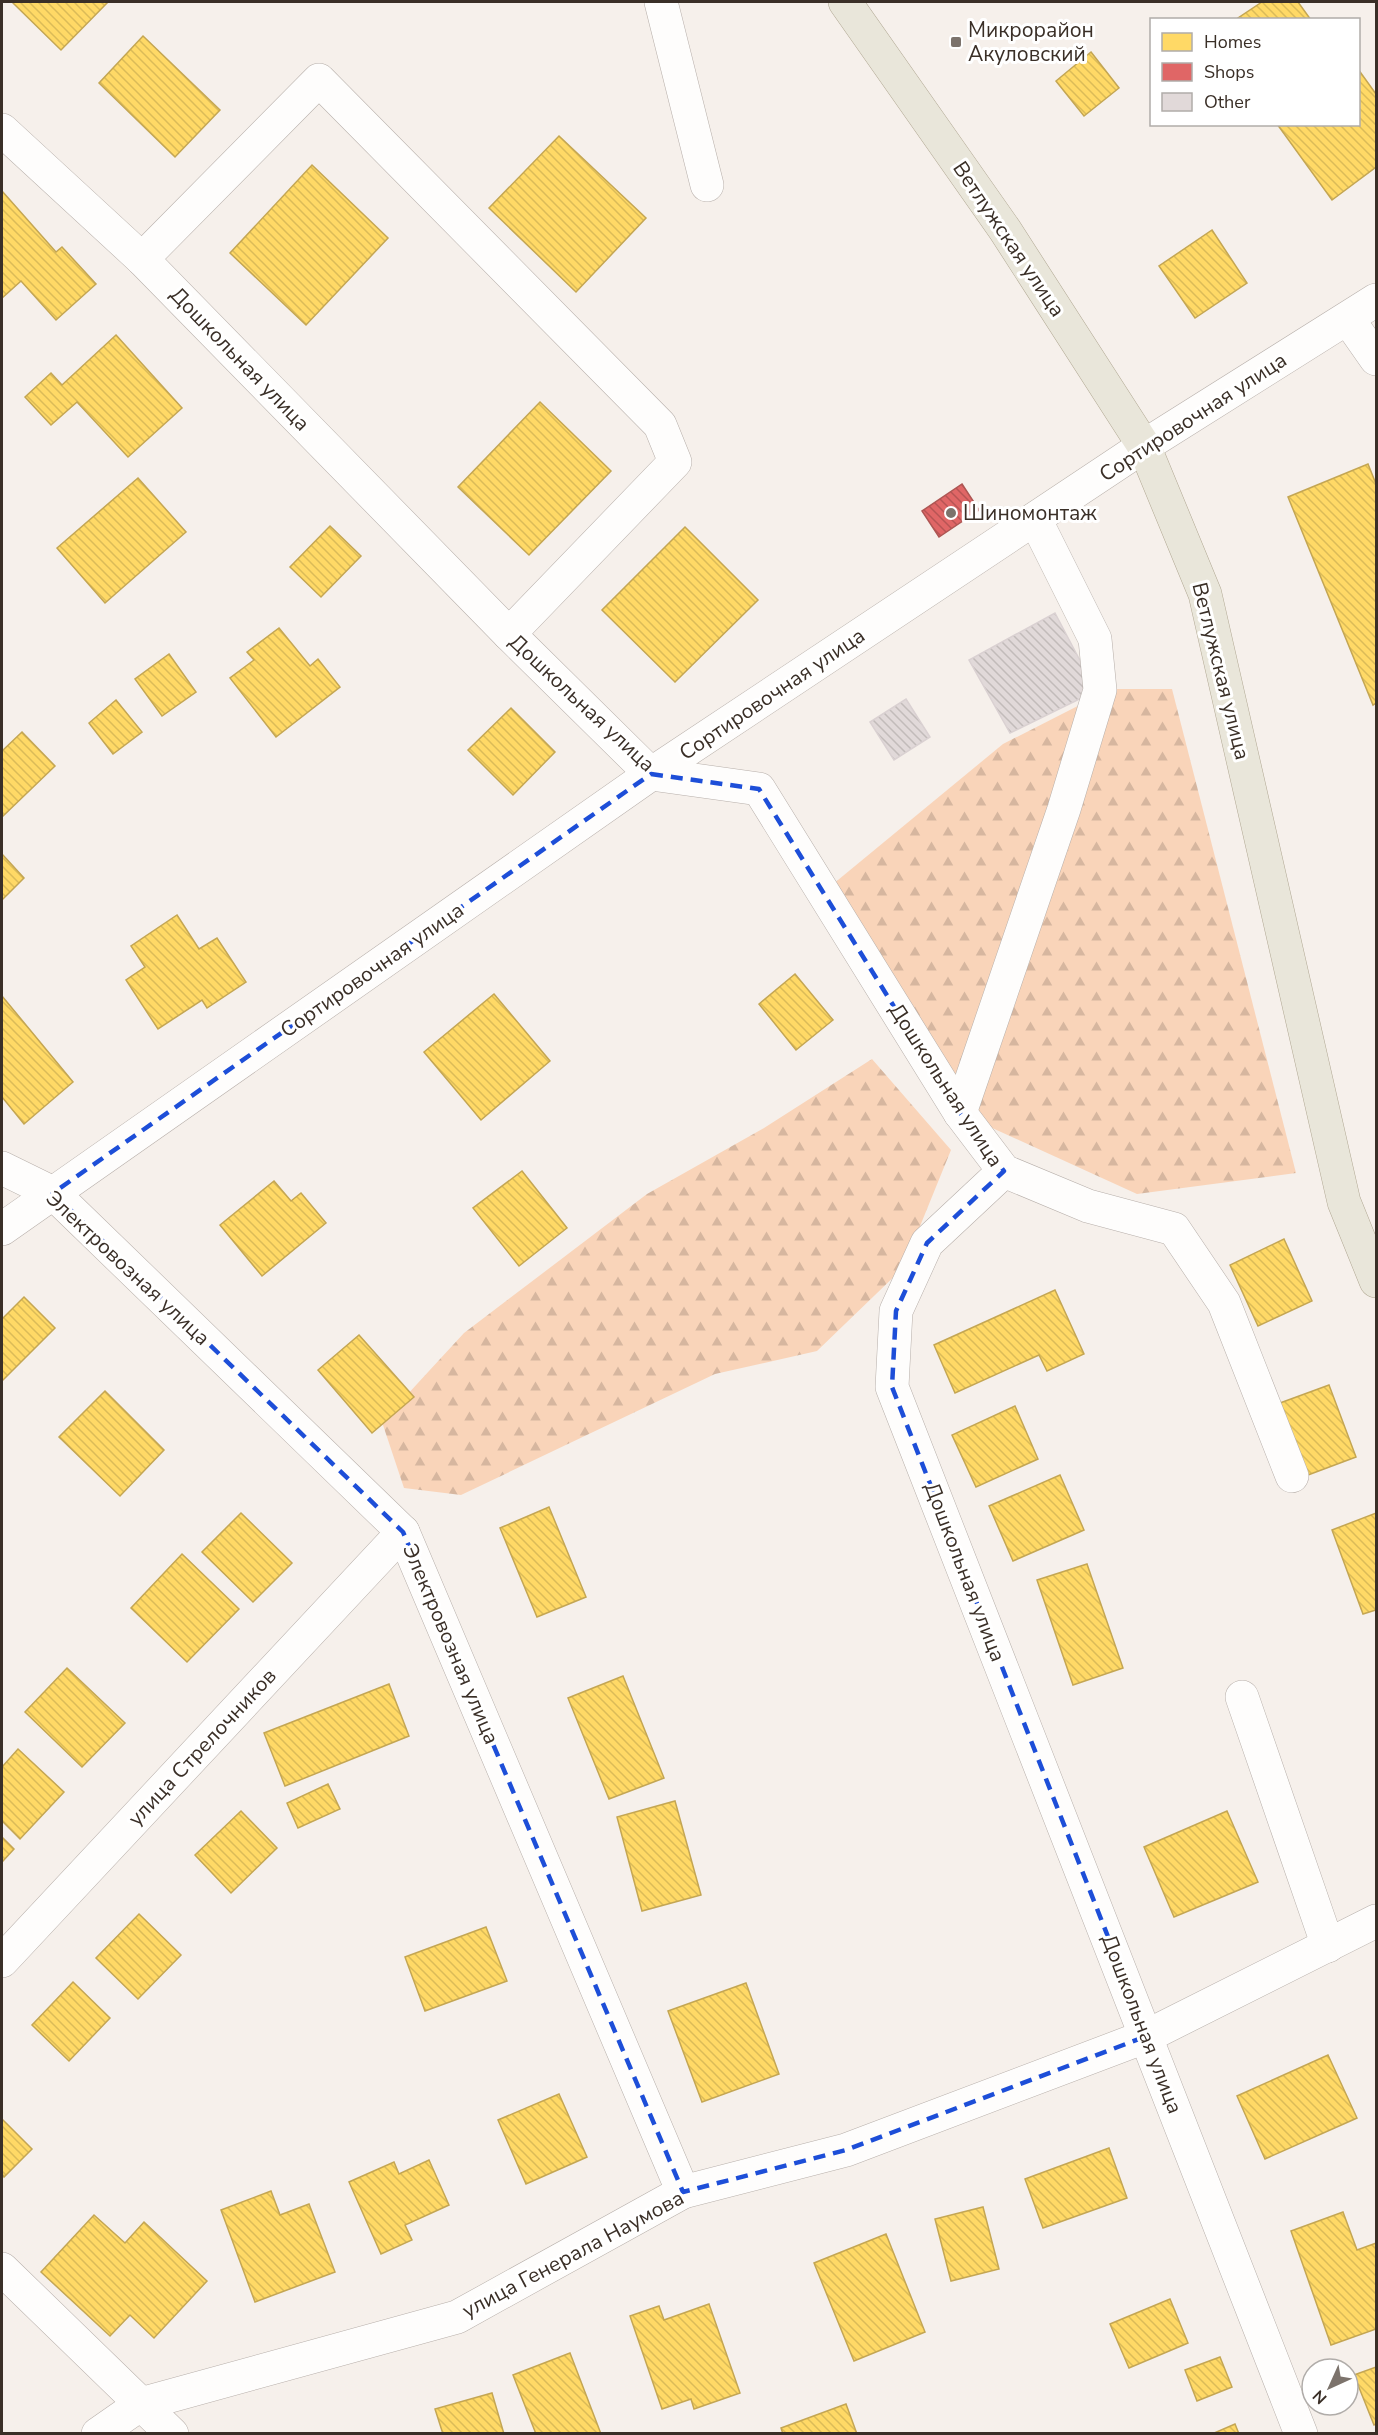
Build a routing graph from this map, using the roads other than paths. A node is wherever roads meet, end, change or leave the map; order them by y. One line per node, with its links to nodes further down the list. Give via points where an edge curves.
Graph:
1 (661, 2): 4 (street)
2 (844, 2): 9 (main road, Ветлужская улица, via 1005,230)
3 (2, 130): 5 (street, Дошкольная улица)
4 (707, 185)
5 (142, 259): 11 (street, Дошкольная улица); 11 (street, via 319,80 660,425 675,462)
6 (1377, 300): 7 (street, Сортировочная улица)
7 (1348, 319): 8 (street); 9 (street, Сортировочная улица)
8 (1377, 359)
9 (1144, 446): 10 (street, Сортировочная улица); 18 (main road, Ветлужская улица, via 1205,594 1344,1202)
10 (1035, 519): 12 (street, Сортировочная улица); 13 (street, via 1095,639 1100,690 1064,809)
11 (509, 634): 12 (street, Дошкольная улица)
12 (651, 774): 13 (street, Дошкольная улица, via 759,789); 16 (street, Сортировочная улица)
13 (960, 1113): 15 (street, Дошкольная улица)
14 (2, 1168): 16 (street, Электровозная улица)
15 (1004, 1171): 19 (street, via 1088,1206 1174,1229 1224,1304); 25 (street, Дошкольная улица, via 927,1243 896,1311 892,1387)
16 (53, 1193): 17 (street, Сортировочная улица); 20 (street, Электровозная улица)
17 (2, 1229)
18 (1377, 1281)
19 (1292, 1476)
20 (403, 1532): 24 (street, улица Стрелочников); 26 (street, Электровозная улица)
21 (1242, 1697): 23 (street)
22 (1377, 1921): 23 (street, улица Генерала Наумова)
23 (1328, 1946): 25 (street, улица Генерала Наумова)
24 (2, 1961)
25 (1147, 2036): 26 (street, улица Генерала Наумова, via 846,2150); 31 (street, Дошкольная улица)
26 (683, 2192): 28 (street, улица Генерала Наумова, via 457,2317)
27 (2, 2269): 28 (street)
28 (141, 2404): 29 (street, улица Генерала Наумова); 30 (street)
29 (98, 2433)
30 (172, 2433)
31 (1301, 2433)

